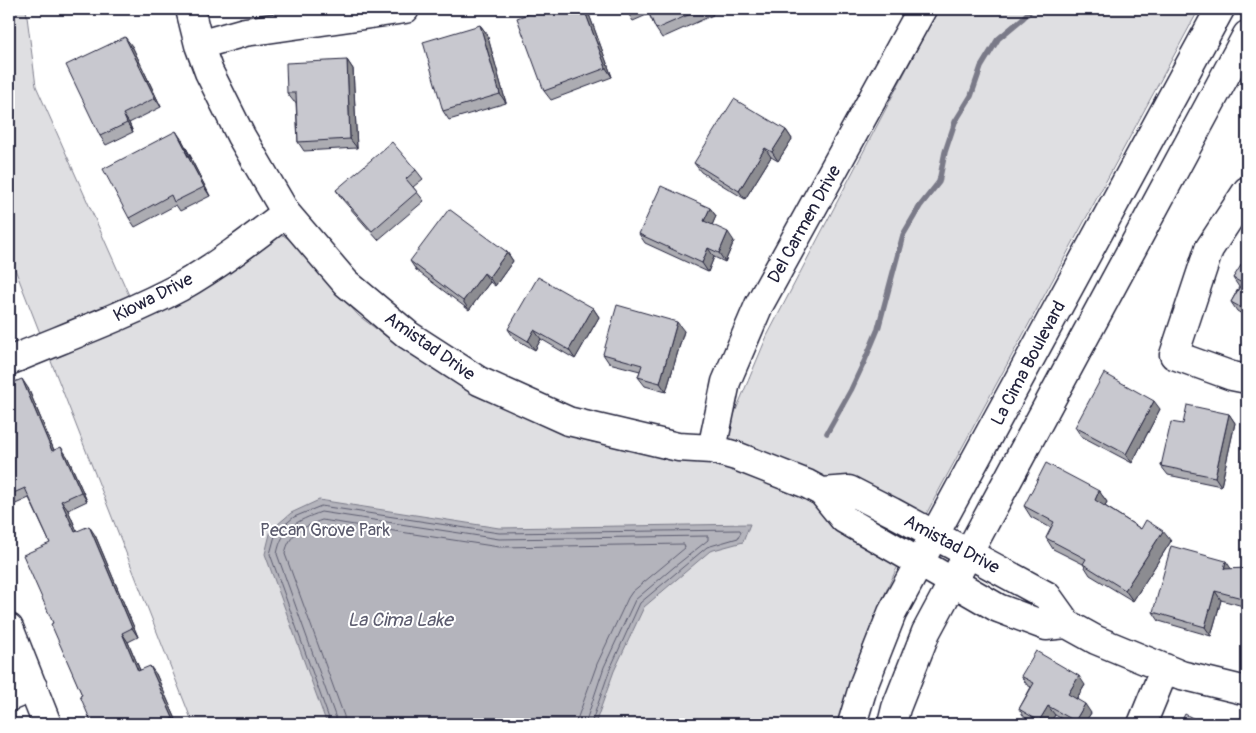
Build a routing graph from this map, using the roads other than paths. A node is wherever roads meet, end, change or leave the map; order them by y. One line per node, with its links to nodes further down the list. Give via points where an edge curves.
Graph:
1 (190, 9): 6 (street, Amistad Drive)
2 (405, 9): 6 (street, via 245,32)
3 (922, 9): 11 (street, Del Carmen Drive, via 759,305 726,382)
4 (1220, 9): 13 (street, La Cima Boulevard)
5 (1247, 35): 14 (street, La Cima Boulevard)
6 (199, 45): 8 (street, Amistad Drive, via 241,136)
7 (1247, 190): 10 (street, via 1210,249 1174,355)
8 (286, 213): 9 (street, Kiowa Drive, via 231,254 180,286 116,317); 11 (street, Amistad Drive, via 346,283 408,335 479,381 568,421 678,447)
9 (9, 360)
10 (1247, 379)
11 (712, 449): 12 (street, Amistad Drive)
12 (822, 492): 13 (street, Amistad Drive, via 849,490); 15 (street, Amistad Drive, via 844,518)
13 (934, 535): 14 (street, Amistad Drive); 15 (street, La Cima Boulevard)
14 (968, 553): 16 (street, La Cima Boulevard); 17 (street, Amistad Drive, via 1047,596)
15 (919, 562): 16 (street, Amistad Drive); 23 (street, La Cima Boulevard, via 892,613)
16 (952, 582): 17 (street, Amistad Drive, via 998,608 1046,626); 24 (street, La Cima Boulevard, via 926,632)
17 (1067, 624): 19 (street, Amistad Drive, via 1096,640)
18 (9, 628): 21 (street)
19 (1164, 668): 20 (street, Amistad Drive); 25 (street)
20 (1247, 691)
21 (21, 692): 22 (street)
22 (47, 724)
23 (852, 724)
24 (892, 724)
25 (1142, 724)

